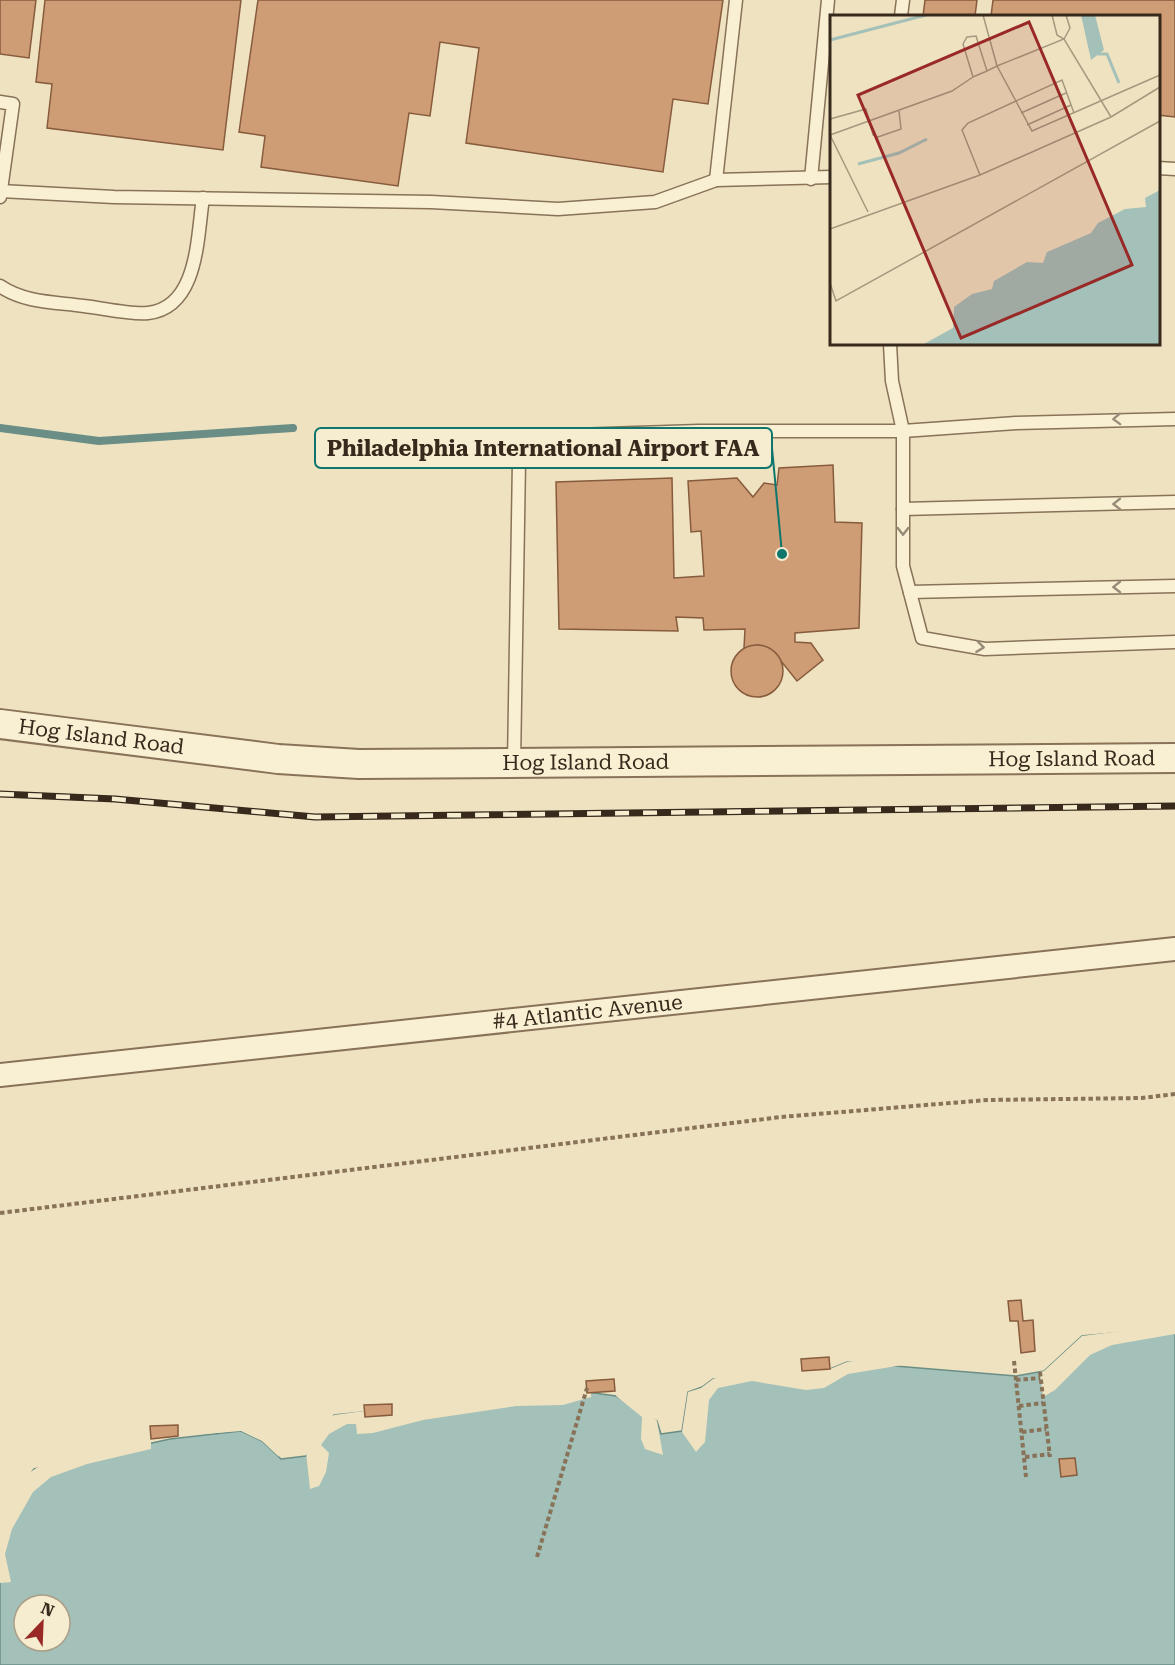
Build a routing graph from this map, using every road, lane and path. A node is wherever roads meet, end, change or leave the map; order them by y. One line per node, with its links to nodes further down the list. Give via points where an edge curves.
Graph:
1 (736, 0): 10 (lane)
2 (828, 0): 9 (lane)
3 (903, 0): 4 (lane)
4 (900, 15)
5 (0, 102): 11 (lane, via 13,104)
6 (1160, 168): 7 (lane)
7 (1175, 169)
8 (830, 177): 9 (lane)
9 (811, 178): 10 (lane)
10 (716, 180): 13 (lane, via 655,202 558,209 431,202)
11 (0, 191): 12 (lane); 13 (lane)
12 (0, 197)
13 (203, 198): 14 (lane, via 187,286 171,304 148,313 32,300 13,295)
14 (0, 286)
15 (890, 345): 17 (lane, via 892,381)
16 (1175, 418): 17 (lane, one-way to 17)
17 (903, 431): 19 (lane); 25 (lane, via 574,435 519,461)
18 (1175, 502): 19 (lane, one-way to 19)
19 (903, 509): 21 (lane, one-way to 21, via 903,566)
20 (1175, 586): 21 (lane, one-way to 21)
21 (910, 592): 22 (lane, one-way to 22, via 922,638 985,649)
22 (1175, 642)
23 (0, 724): 25 (street, Hog Island Road, via 278,759 359,764)
24 (1175, 758): 25 (street, Hog Island Road)
25 (514, 764)
26 (1175, 949): 27 (street, #4 Atlantic Avenue)
27 (0, 1075)
28 (1175, 1094): 29 (path, via 987,1100 781,1117)
29 (0, 1213)
30 (1014, 1361): 33 (path)
31 (1040, 1372): 32 (path)
32 (1040, 1378): 33 (path); 35 (path)
33 (1016, 1380): 36 (path)
34 (587, 1388): 41 (path)
35 (1043, 1403): 36 (path); 37 (path)
36 (1019, 1406): 38 (path)
37 (1047, 1429): 38 (path); 39 (path, via 1050,1456)
38 (1022, 1432): 39 (path)
39 (1025, 1457): 40 (path)
40 (1026, 1477)
41 (537, 1557)

